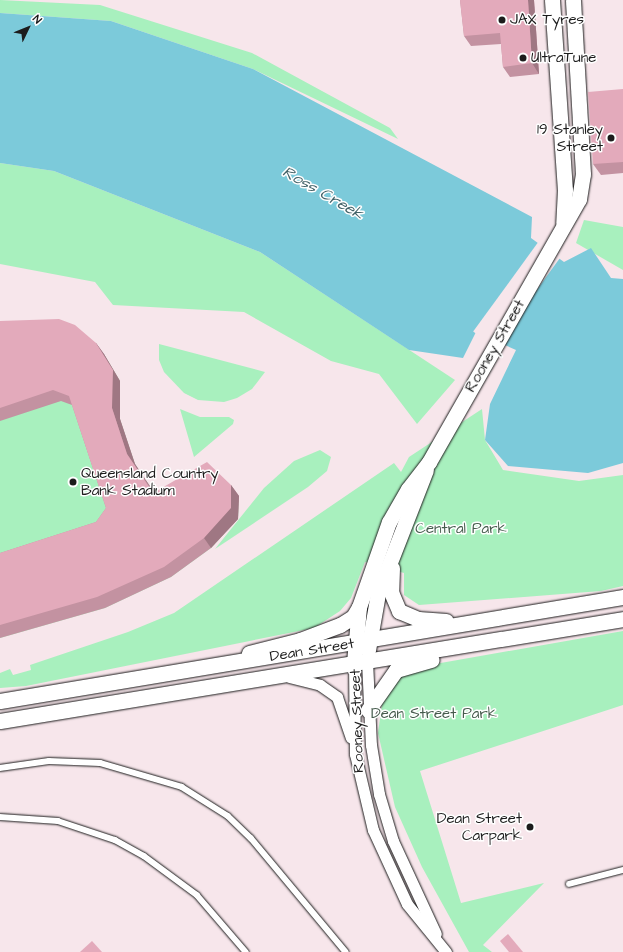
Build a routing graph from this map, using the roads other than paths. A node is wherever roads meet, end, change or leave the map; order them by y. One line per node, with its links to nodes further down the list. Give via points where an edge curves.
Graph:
1 (552, 0): 3 (main road)
2 (573, 0): 4 (main road)
3 (564, 174): 4 (main road, via 574,182); 5 (main road, via 566,212)
4 (582, 174): 5 (main road, via 579,199)
5 (561, 230): 6 (main road, Rooney Street)
6 (429, 462): 7 (main road, Rooney Street); 9 (main road, Rooney Street, via 389,522)
7 (397, 544): 10 (main road, via 390,586 394,603 402,613 425,620); 12 (main road, Rooney Street)
8 (623, 597): 10 (main road, Dean Street)
9 (359, 607): 12 (main road, Rooney Street); 15 (main road, via 350,619 334,627)
10 (503, 618): 12 (main road, Dean Street)
11 (623, 619): 13 (main road, Dean Street)
12 (362, 641): 14 (main road, Rooney Street); 15 (main road, Dean Street)
13 (482, 643): 14 (main road, Dean Street); 18 (main road, via 396,670)
14 (361, 662): 16 (main road, Dean Street); 18 (street, Rooney Street); 20 (street, Rooney Street)
15 (214, 666): 17 (main road, Dean Street)
16 (269, 677): 19 (main road, Dean Street); 20 (street, via 302,678 332,692 342,708)
17 (0, 701)
18 (368, 710): 23 (street, Rooney Street, via 372,757)
19 (0, 722)
20 (355, 754): 24 (street, Rooney Street)
21 (0, 768): 29 (lane, via 49,761 94,763 182,787 228,816 251,838)
22 (0, 817): 28 (lane, via 58,821 115,840 144,856 197,895)
23 (393, 841): 24 (street); 27 (street, Rooney Street)
24 (378, 846): 27 (street, Rooney Street, via 407,904)
25 (623, 870): 26 (lane)
26 (569, 884)
27 (446, 951)
28 (246, 952)
29 (346, 952)

